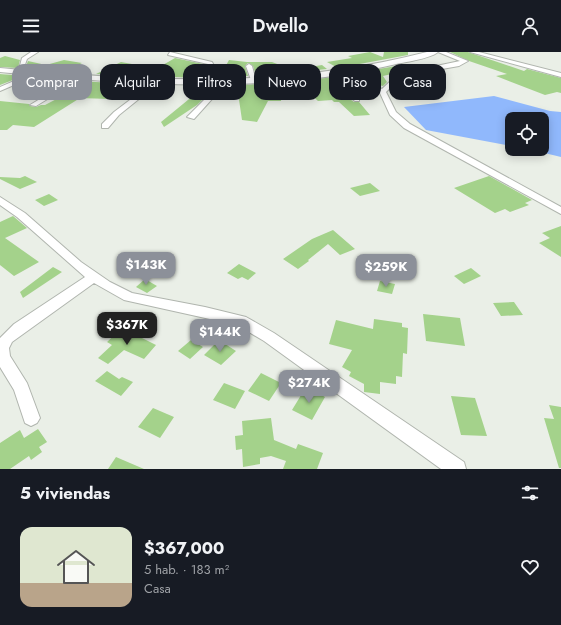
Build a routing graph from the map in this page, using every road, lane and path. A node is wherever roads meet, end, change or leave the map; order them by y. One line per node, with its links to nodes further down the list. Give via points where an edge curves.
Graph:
1 (34, 52): 7 (street, via 25,58)
2 (435, 52): 9 (main road)
3 (441, 52): 20 (street, via 465,62 407,73 400,76)
4 (473, 52): 6 (street)
5 (170, 54): 8 (street)
6 (516, 62): 12 (street); 14 (street)
7 (23, 64)
8 (210, 64)
9 (381, 65)
10 (249, 66): 16 (street)
11 (0, 70): 13 (main road)
12 (561, 70)
13 (12, 71)
14 (561, 75)
15 (246, 80): 16 (main road)
16 (254, 80)
17 (12, 84): 18 (street)
18 (0, 89)
19 (381, 91): 20 (street)
20 (384, 92): 28 (street, via 393,113 407,126)
21 (42, 100): 24 (street)
22 (135, 100): 26 (street, via 112,116)
23 (208, 100): 25 (street)
24 (34, 105)
25 (191, 118)
26 (105, 126)
27 (0, 200): 29 (street)
28 (561, 211)
29 (94, 277): 30 (street, via 19,328 7,338 2,348 2,357 21,388); 31 (street, via 129,297 242,321 269,337)
30 (31, 418)
31 (457, 469)

